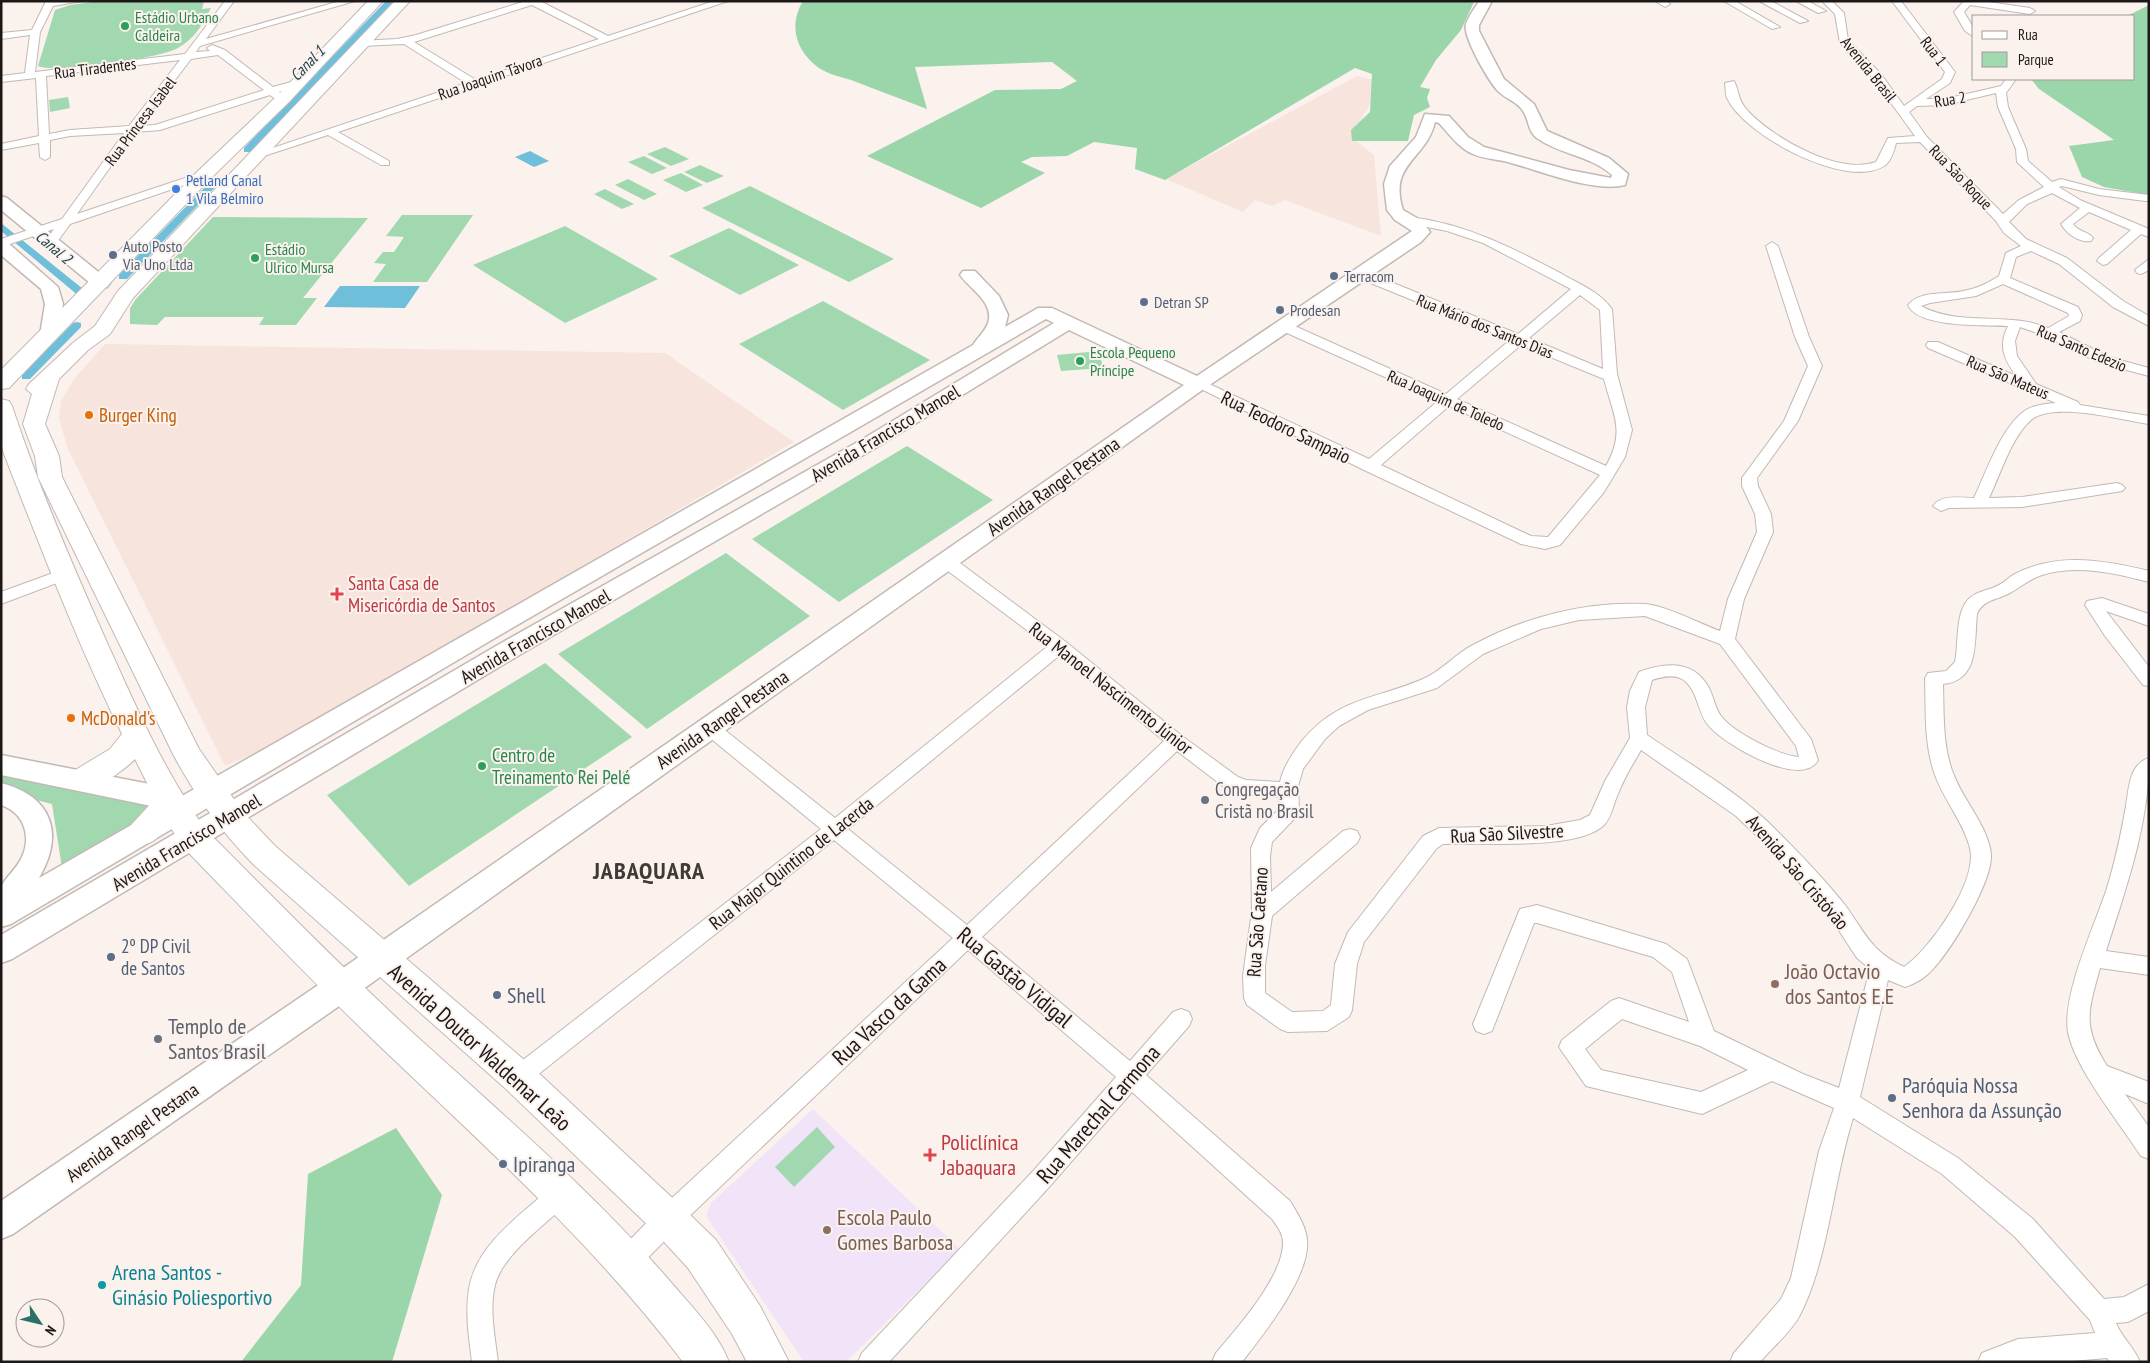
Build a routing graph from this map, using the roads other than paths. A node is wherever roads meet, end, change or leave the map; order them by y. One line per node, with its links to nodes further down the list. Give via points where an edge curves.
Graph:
1 (78, 1): 12 (street)
2 (230, 1): 24 (street, Rua Princesa Isabel)
3 (376, 1): 19 (main road)
4 (403, 1): 29 (main road)
5 (724, 1): 27 (street, Rua Joaquim Távora)
6 (1486, 1): 60 (street, via 1472,25 1472,31 1500,85 1530,110 1539,133 1602,159 1612,165 1621,178 1619,182 1612,183 1597,181 1479,151 1463,140 1444,119 1433,116 1426,122 1420,142 1394,173 1395,210)
7 (1763, 1): 20 (street)
8 (1800, 1): 17 (street)
9 (1896, 1): 40 (street, Rua 1, via 1950,72 1946,81)
10 (1969, 1): 18 (street); 23 (street, via 1959,12)
11 (2037, 1): 18 (street)
12 (50, 2): 22 (street)
13 (343, 2): 19 (street); 25 (street)
14 (533, 2): 27 (street); 28 (street)
15 (1733, 2): 21 (street)
16 (1826, 2): 39 (street, Avenida Brasil, via 1839,13 1843,41)
17 (1821, 11)
18 (2027, 14)
19 (362, 16): 38 (main road, via 298,83)
20 (1803, 21)
21 (1775, 27)
22 (35, 32): 26 (street); 33 (street)
23 (1972, 32)
24 (205, 35): 25 (street); 30 (street, Rua Princesa Isabel)
25 (236, 35): 30 (street)
26 (1, 36)
27 (606, 39): 35 (street, Rua Joaquim Távora)
28 (406, 41): 29 (street); 35 (street)
29 (362, 43): 44 (main road)
30 (198, 45): 31 (street); 32 (street, Rua Princesa Isabel)
31 (222, 52): 32 (street, Rua Tiradentes); 38 (street)
32 (189, 56): 33 (street, Rua Tiradentes); 42 (street, Rua Princesa Isabel)
33 (35, 74): 34 (street, Rua Tiradentes); 45 (street)
34 (1, 79)
35 (474, 82): 43 (street, Rua Joaquim Távora)
36 (1730, 83): 46 (street, Rua São Roque, via 1728,91 1733,102 1772,137 1832,164 1872,168 1884,159 1892,140)
37 (2008, 83): 40 (street, Rua 2, via 1945,102); 55 (street, via 2002,93 2003,107 2021,149 2023,162)
38 (277, 95): 42 (street, via 164,126); 50 (main road)
39 (1894, 99): 40 (street, Rua 2); 41 (street, Avenida Brasil)
40 (1912, 103): 41 (street, Rua 1)
41 (1903, 111): 46 (street)
42 (134, 128): 45 (street); 59 (street, Rua Princesa Isabel)
43 (330, 132): 47 (street, Rua Joaquim Távora); 52 (street)
44 (275, 136): 47 (main road, via 284,142); 49 (main road)
45 (44, 137): 48 (street); 51 (street)
46 (1923, 139): 61 (street, Rua São Roque)
47 (297, 143): 49 (street, Rua Joaquim Távora)
48 (1, 147)
49 (257, 155): 50 (main road); 53 (main road)
50 (222, 157): 54 (main road)
51 (45, 158)
52 (385, 163)
53 (240, 173): 54 (main road); 84 (main road, via 125,295 103,330)
54 (204, 175): 59 (street); 73 (main road)
55 (2051, 188): 56 (street, via 2061,182 2099,192); 58 (street); 61 (street, via 2023,202)
56 (2145, 198)
57 (1, 201): 63 (street)
58 (2089, 208): 62 (street); 64 (street, via 2067,224 2071,232)
59 (65, 221): 63 (street); 65 (street, Rua Princesa Isabel)
60 (1411, 222): 70 (street, Avenida Rangel Pestana, via 1396,227 1393,251); 74 (street, via 1448,226 1481,237)
61 (2002, 222): 68 (street, Rua São Roque)
62 (2144, 231): 69 (street)
63 (33, 232): 65 (street); 66 (street)
64 (2087, 238)
65 (51, 242): 73 (street)
66 (4, 243): 80 (street, via 49,288 54,304)
67 (1772, 246): 108 (street, via 1815,366 1792,421 1749,478 1763,514 1765,532 1736,600)
68 (2030, 247): 72 (street, via 2010,255); 76 (street, Rua São Roque, via 2063,261 2118,304)
69 (2103, 261)
70 (1360, 274): 78 (street, Avenida Rangel Pestana); 82 (street, Rua Mário dos Santos Dias)
71 (969, 275): 85 (street, via 993,300 1000,315 997,329)
72 (2002, 279): 77 (street, Rua Santo Edezio, via 1972,293 1923,300 1914,305 1921,312 1948,318); 81 (street, via 2073,310 2075,318)
73 (101, 283): 79 (main road, via 108,292); 80 (main road)
74 (1579, 289): 82 (street); 87 (street, via 1606,309)
75 (1057, 318): 85 (street, Avenida Francisco Manoel); 90 (street, Rua Teodoro Sampaio); 107 (street, Avenida Francisco Manoel, via 870,443)
76 (2149, 322)
77 (2016, 323): 81 (street, Rua Santo Edezio); 91 (street, via 2007,341 2008,352)
78 (1284, 326): 90 (street, Avenida Rangel Pestana); 92 (street, Rua Joaquim de Toledo)
79 (96, 327): 80 (main road, via 96,319 77,317); 84 (main road)
80 (55, 329): 88 (main road)
81 (2048, 333): 86 (street, Rua Santo Edezio, via 2110,362)
82 (1520, 340): 87 (street, Rua Mário dos Santos Dias); 92 (street)
83 (1933, 345): 91 (street, Rua São Mateus)
84 (81, 346): 89 (main road)
85 (977, 350): 107 (street, Avenida Francisco Manoel)
86 (2149, 372)
87 (1611, 377): 98 (street, via 1625,428 1625,442)
88 (6, 379): 89 (main road, via 10,386 19,388)
89 (48, 379): 94 (main road); 120 (main road, via 34,424 50,477 187,754)
90 (1198, 384): 97 (street, Rua Teodoro Sampaio); 102 (street, Avenida Rangel Pestana)
91 (2030, 384): 93 (street, Rua São Mateus)
92 (1448, 401): 97 (street); 98 (street, Rua Joaquim de Toledo)
93 (2082, 409): 95 (street); 100 (street, via 2055,407 2028,414 2018,425)
94 (2, 416): 96 (main road)
95 (2149, 420)
96 (9, 454): 103 (main road)
97 (1369, 467): 98 (street, Rua Teodoro Sampaio, via 1527,540 1545,544 1554,541)
98 (1609, 473)
99 (2116, 488): 100 (street, via 2022,502)
100 (1979, 503): 101 (street, via 1945,503)
101 (1941, 506)
102 (946, 561): 109 (street, Rua Manoel Nascimento Júnior); 111 (street, Avenida Rangel Pestana)
103 (64, 574): 105 (street); 112 (main road)
104 (2149, 577): 131 (street, Avenida São Cristóvão, via 2112,567 2057,566 2020,578 1972,606 1967,623 1968,651 1962,666 1953,674 1934,678 1942,767 1981,855 1976,879 1965,904 1927,961 1905,978)
105 (1, 598)
106 (2149, 620): 110 (street, via 2094,603 2094,609)
107 (502, 639): 120 (street, Avenida Francisco Manoel)
108 (1726, 640): 113 (street, via 1805,744 1809,760 1795,764 1722,728 1710,715 1699,685 1676,670 1645,676 1636,693 1635,726); 118 (street, via 1645,610 1570,616 1540,624 1477,650 1433,682 1342,713 1316,734 1290,777)
109 (1060, 646): 114 (street, Rua Manoel Nascimento Júnior); 121 (street, Rua Major Quintino de Lacerda)
110 (2149, 680)
111 (710, 728): 121 (street, Rua Gastão Vidigal); 129 (street, Avenida Rangel Pestana)
112 (138, 735): 117 (main road, via 120,757); 120 (main road)
113 (1639, 739): 131 (street, Avenida São Cristóvão, via 1759,824 1837,911 1864,952); 134 (street, Rua São Silvestre, via 1607,796 1602,812 1596,821 1584,828 1530,835 1439,836 1430,842 1355,938 1346,964)
114 (1176, 741): 118 (street, Rua Manoel Nascimento Júnior, via 1231,782 1245,787); 127 (street, Rua Vasco da Gama)
115 (1, 765): 117 (street)
116 (2149, 765): 130 (street, via 2140,776 2120,877)
117 (82, 780): 120 (street)
118 (1286, 790): 125 (street, Rua São Caetano, via 1289,811 1283,821 1267,832 1261,843)
119 (1, 794): 124 (street, via 23,802 40,827 41,843 22,882)
120 (204, 814): 122 (main road, via 156,821); 128 (street, Avenida Francisco Manoel); 129 (main road, Avenida Doutor Waldemar Leão); 133 (main road)
121 (835, 829): 127 (street, Rua Gastão Vidigal); 140 (street, Rua Major Quintino de Lacerda)
122 (143, 833): 126 (street, Avenida Francisco Manoel)
123 (1350, 837): 125 (street)
124 (1, 907)
125 (1262, 912): 134 (street, Rua São Caetano, via 1253,964 1256,998 1288,1022 1326,1021)
126 (1, 916)
127 (968, 938): 141 (street, Rua Gastão Vidigal); 146 (street, Rua Vasco da Gama)
128 (1, 950)
129 (380, 958): 133 (street, Avenida Rangel Pestana); 140 (main road, Avenida Doutor Waldemar Leão)
130 (2092, 958): 132 (street); 139 (street, via 2078,1016 2078,1032)
131 (1881, 966): 143 (street)
132 (2149, 966)
133 (341, 987): 145 (main road); 147 (street, Avenida Rangel Pestana)
134 (1341, 1010)
135 (1181, 1018): 141 (street, Rua Marechal Carmona)
136 (1484, 1024): 137 (street, via 1527,915 1537,914 1659,950 1680,966)
137 (1706, 1038): 138 (street); 138 (street, via 1620,1008 1570,1048 1594,1079 1702,1103)
138 (1771, 1070): 143 (street)
139 (2100, 1074): 142 (street); 144 (street)
140 (518, 1077): 146 (main road, Avenida Doutor Waldemar Leão)
141 (1132, 1077): 155 (street, Rua Marechal Carmona); 156 (street, Rua Gastão Vidigal, via 1281,1210 1292,1228 1296,1246 1285,1277 1242,1343)
142 (2149, 1093)
143 (1847, 1102): 150 (street, via 1950,1166 2024,1228); 157 (street, via 1830,1151 1802,1280 1790,1308)
144 (2149, 1148)
145 (561, 1194): 148 (main road); 152 (street, via 495,1257 482,1284 479,1314)
146 (668, 1219): 148 (street, Rua Vasco da Gama); 154 (main road, Avenida Doutor Waldemar Leão, via 702,1254)
147 (1, 1222)
148 (626, 1262): 153 (main road, via 678,1319)
149 (2149, 1296): 150 (street, via 2128,1309)
150 (2099, 1312): 151 (street)
151 (2120, 1353): 158 (street, via 2018,1352)
152 (486, 1362)
153 (709, 1362)
154 (769, 1362)
155 (871, 1362)
156 (1225, 1362)
157 (1743, 1362)
158 (1992, 1362)

